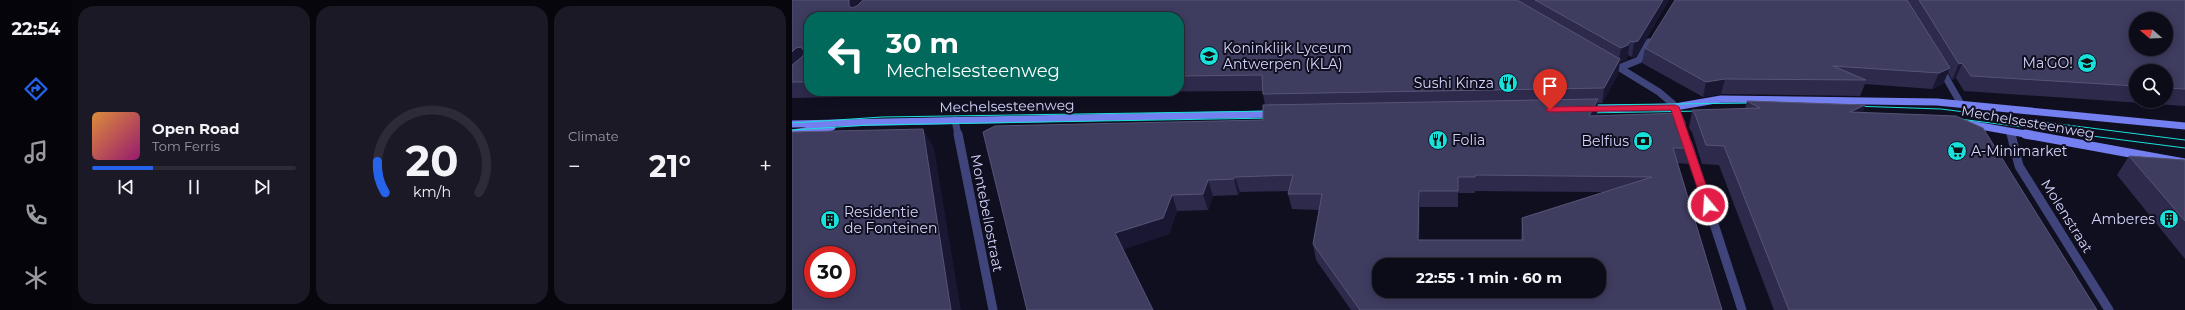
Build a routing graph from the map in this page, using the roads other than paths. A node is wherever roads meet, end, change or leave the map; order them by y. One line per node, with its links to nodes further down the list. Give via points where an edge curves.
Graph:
1 (1655, 33): 4 (street, via 1639,60)
2 (1606, 60): 4 (street)
3 (1936, 62): 5 (street)
4 (1619, 68): 6 (street, via 1659,92)
5 (1961, 104): 6 (main road, Mechelsesteenweg, via 1721,99); 14 (main road, Mechelsesteenweg)
6 (1675, 107): 7 (main road, Mechelsesteenweg); 8 (main road, Mechelsesteenweg); 19 (street)
7 (1580, 109)
8 (1699, 111)
9 (1279, 114): 10 (main road, Mechelsesteenweg)
10 (955, 120): 11 (main road, Mechelsesteenweg); 18 (street, Montebellostraat)
11 (868, 121): 13 (main road, Mechelsesteenweg); 16 (main road, Mechelsesteenweg)
12 (1960, 123): 15 (main road, Mechelsesteenweg)
13 (792, 124)
14 (2185, 126)
15 (2010, 132): 17 (main road, Mechelsesteenweg); 20 (street, Molenstraat, via 2019,166)
16 (792, 133)
17 (2185, 163)
18 (992, 310)
19 (1742, 310)
20 (2109, 310)

